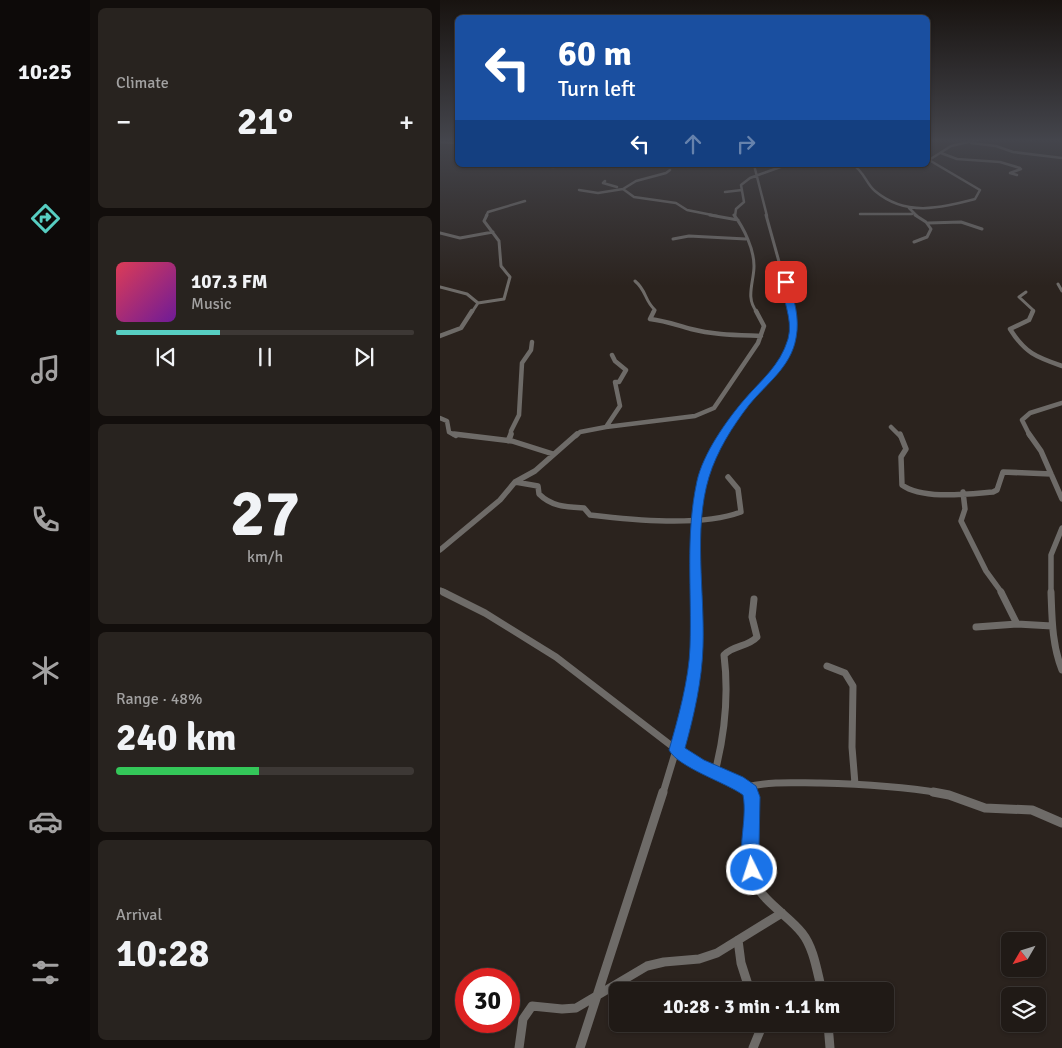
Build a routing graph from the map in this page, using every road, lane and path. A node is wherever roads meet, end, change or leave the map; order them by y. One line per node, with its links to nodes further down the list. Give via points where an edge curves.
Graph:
1 (618, 188): 5 (street); 6 (street, via 598,193)
2 (760, 188): 43 (street, via 790,297 794,316 792,339 778,370 746,402 715,448 703,478)
3 (873, 188): 10 (street, via 900,206)
4 (978, 188): 10 (street, via 974,199 948,206)
5 (623, 189): 13 (street, via 634,197 676,203 686,210)
6 (579, 190)
7 (742, 190): 8 (street); 13 (street, via 744,203 734,212)
8 (725, 192)
9 (525, 201): 16 (street, via 487,212 484,223)
10 (909, 208): 12 (street)
11 (860, 214): 12 (street)
12 (912, 214): 14 (street)
13 (738, 220): 19 (street)
14 (928, 223): 15 (street, via 961,222); 20 (street, via 931,230 928,236)
15 (982, 229)
16 (493, 232): 17 (street, via 460,238); 26 (street, via 500,244 501,266 510,279 504,299)
17 (440, 233)
18 (673, 239): 19 (street)
19 (746, 239): 28 (street, via 754,266 750,295 764,326)
20 (914, 242)
21 (635, 281): 28 (street, via 644,288 648,304 655,310 650,319 727,335)
22 (1058, 284): 24 (street)
23 (440, 287): 26 (street, via 467,294)
24 (1062, 290)
25 (1026, 292): 31 (street, via 1019,297 1033,310 1029,320 1010,329 1024,350)
26 (478, 303): 27 (street, via 461,328)
27 (440, 336)
28 (761, 336): 34 (street, via 711,410 695,416)
29 (532, 342): 36 (street, via 531,350 522,363 519,415)
30 (612, 355): 34 (street, via 626,370 616,382 620,406)
31 (1062, 366)
32 (1062, 403): 38 (street, via 1030,413 1022,420 1042,451)
33 (440, 418): 36 (street, via 447,421 452,435)
34 (606, 426): 37 (street, via 580,432)
35 (891, 427): 41 (street, via 900,433 906,449 901,457 904,488 928,493)
36 (508, 441): 37 (street)
37 (554, 454): 40 (street, via 535,471)
38 (1051, 474): 41 (street, via 1005,472 1001,474 996,492); 42 (street)
39 (728, 477): 43 (street, via 738,489 741,512)
40 (515, 482): 43 (street, via 538,486 539,494 553,505 584,508 590,515); 45 (street, via 500,500)
41 (963, 492): 48 (street, via 965,509 960,521 983,565 1006,597)
42 (1061, 495)
43 (696, 519): 53 (street, via 697,649)
44 (1062, 528): 49 (street, via 1051,554)
45 (440, 550)
46 (440, 590): 53 (street, via 485,613 556,657)
47 (754, 599): 54 (street, via 752,617 757,637 750,643 731,648 724,655 728,680 726,717)
48 (1017, 624): 49 (street); 50 (street)
49 (1052, 626): 52 (street, via 1056,655)
50 (976, 627)
51 (827, 666): 55 (street, via 841,671 852,683)
52 (1062, 670)
53 (677, 750): 54 (street); 62 (street)
54 (715, 772): 56 (street)
55 (855, 784): 56 (street, via 766,782); 57 (street, via 918,789 949,795 985,808 1032,810)
56 (747, 787): 58 (street, via 752,797 752,870 762,893)
57 (1062, 823)
58 (782, 913): 59 (street); 61 (street, via 802,933)
59 (738, 940): 60 (street); 62 (street, via 699,959 647,966)
60 (747, 982)
61 (819, 982)
62 (597, 995): 65 (street, via 576,1008 532,1006 523,1019); 66 (street)
63 (760, 1032): 67 (street)
64 (829, 1032): 68 (street)
65 (519, 1048)
66 (580, 1048)
67 (753, 1048)
68 (830, 1048)

